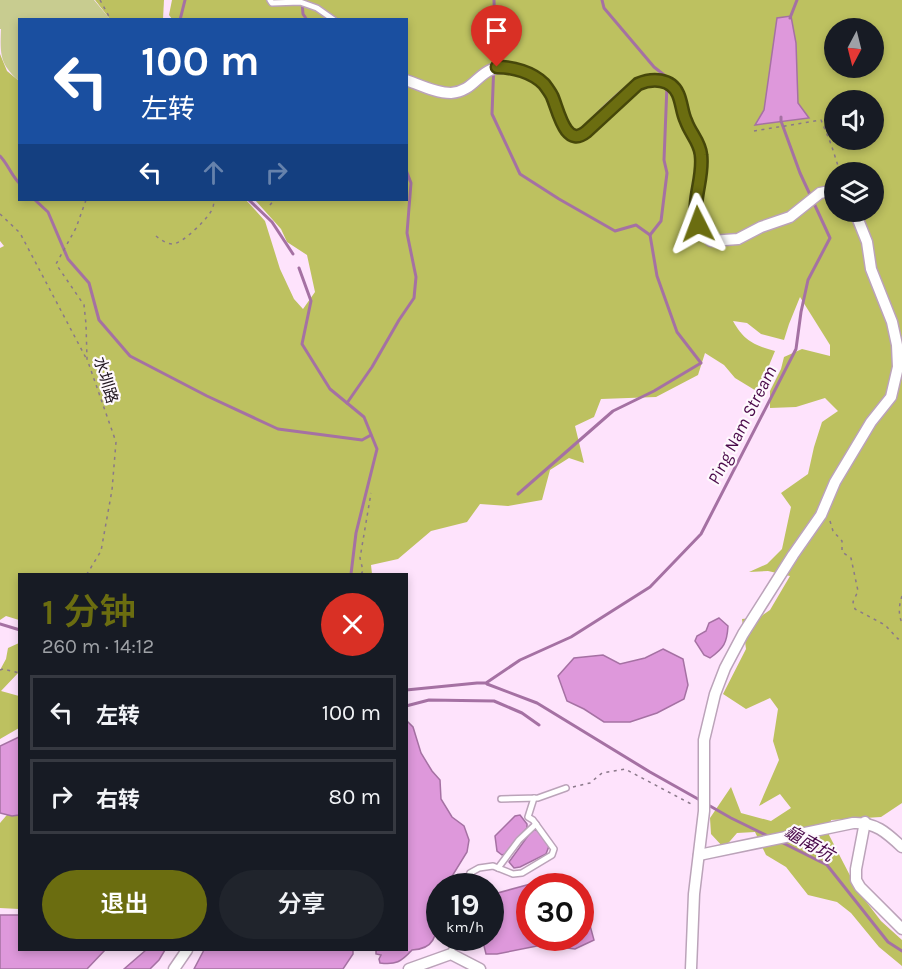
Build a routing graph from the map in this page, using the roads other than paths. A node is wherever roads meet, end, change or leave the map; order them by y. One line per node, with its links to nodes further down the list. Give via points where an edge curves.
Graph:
1 (270, 0): 2 (lane, via 300,2)
2 (331, 18)
3 (408, 81): 4 (street, via 452,93 468,87 491,68 521,71 546,87 566,129 577,137 638,84 654,80 667,83 678,93 700,149 696,215 702,232 711,241 738,239 790,217)
4 (824, 192)
5 (859, 222): 12 (street, via 897,345 898,367 891,397 871,422 840,473 821,515 725,668 704,740 704,812)
6 (566, 788): 7 (lane)
7 (534, 798): 8 (lane); 10 (lane, via 528,817)
8 (501, 799)
9 (865, 822): 11 (street, via 880,828); 12 (street); 15 (street, via 856,880)
10 (536, 824): 13 (lane); 13 (lane, via 554,849 552,855 522,873 513,874)
11 (902, 847)
12 (699, 855): 22 (street)
13 (498, 867): 14 (lane, via 479,868)
14 (470, 873)
15 (902, 929)
16 (186, 951): 19 (street)
17 (452, 951): 18 (lane)
18 (451, 954): 20 (street); 21 (street)
19 (174, 969)
20 (409, 969)
21 (480, 969)
22 (691, 969)

